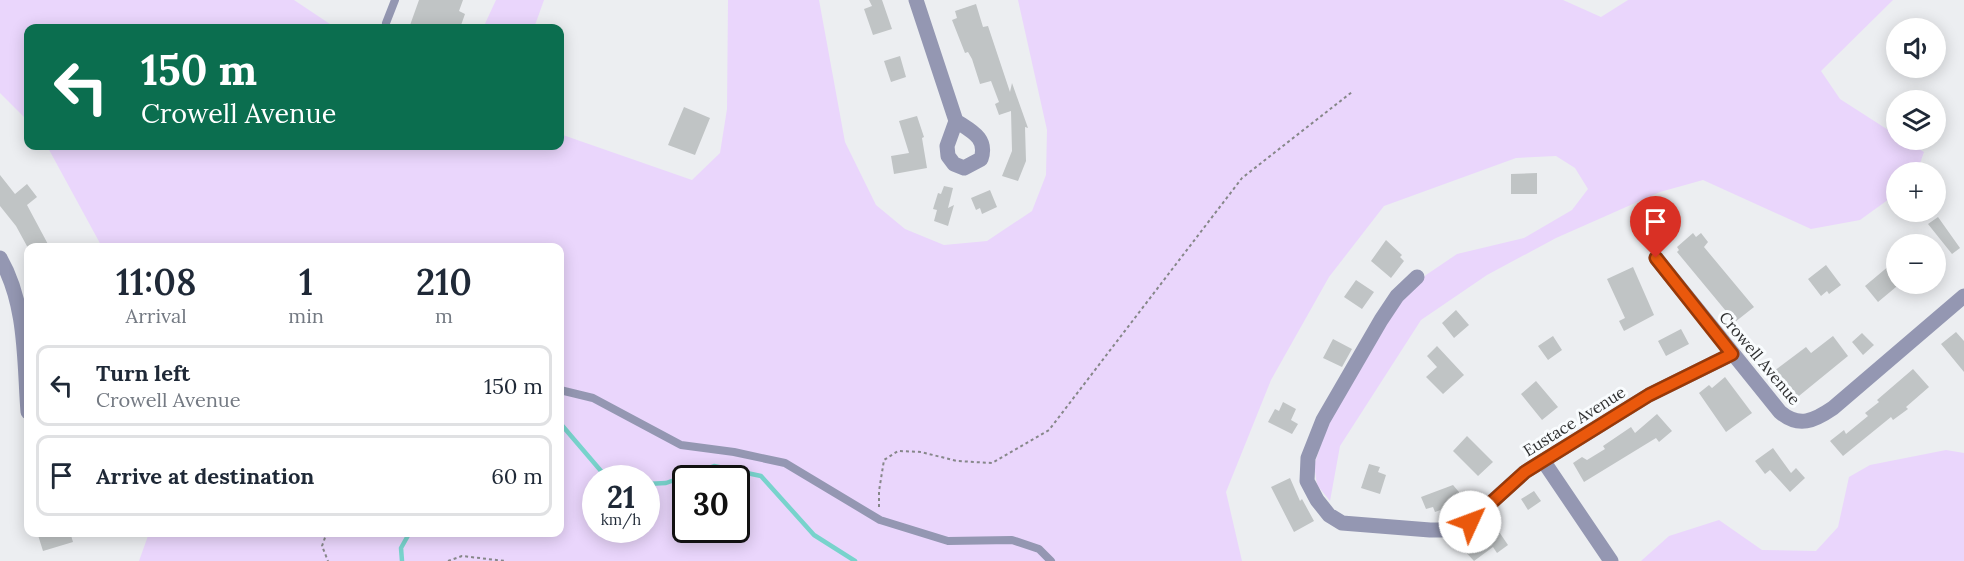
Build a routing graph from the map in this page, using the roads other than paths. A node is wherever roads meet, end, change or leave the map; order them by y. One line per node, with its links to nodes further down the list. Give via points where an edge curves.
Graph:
1 (395, 0): 3 (lane)
2 (916, 0): 4 (street)
3 (386, 23)
4 (956, 121)
5 (0, 258): 10 (street, via 12,284)
6 (1656, 258): 9 (street, Crowell Avenue)
7 (1417, 277): 12 (street, Eustace Avenue, via 1397,296 1323,420 1306,469 1307,481 1317,500 1342,523 1450,530 1465,526 1507,486)
8 (1964, 296): 9 (street, Crowell Avenue, via 1833,408 1808,422 1790,420 1780,412)
9 (1732, 354): 12 (street, Eustace Avenue, via 1649,395)
10 (24, 357)
11 (564, 391): 13 (lane, via 593,398 681,446 785,463 880,520 948,541 1012,540 1039,549)
12 (1544, 462): 14 (street)
13 (1051, 561)
14 (1611, 561)

